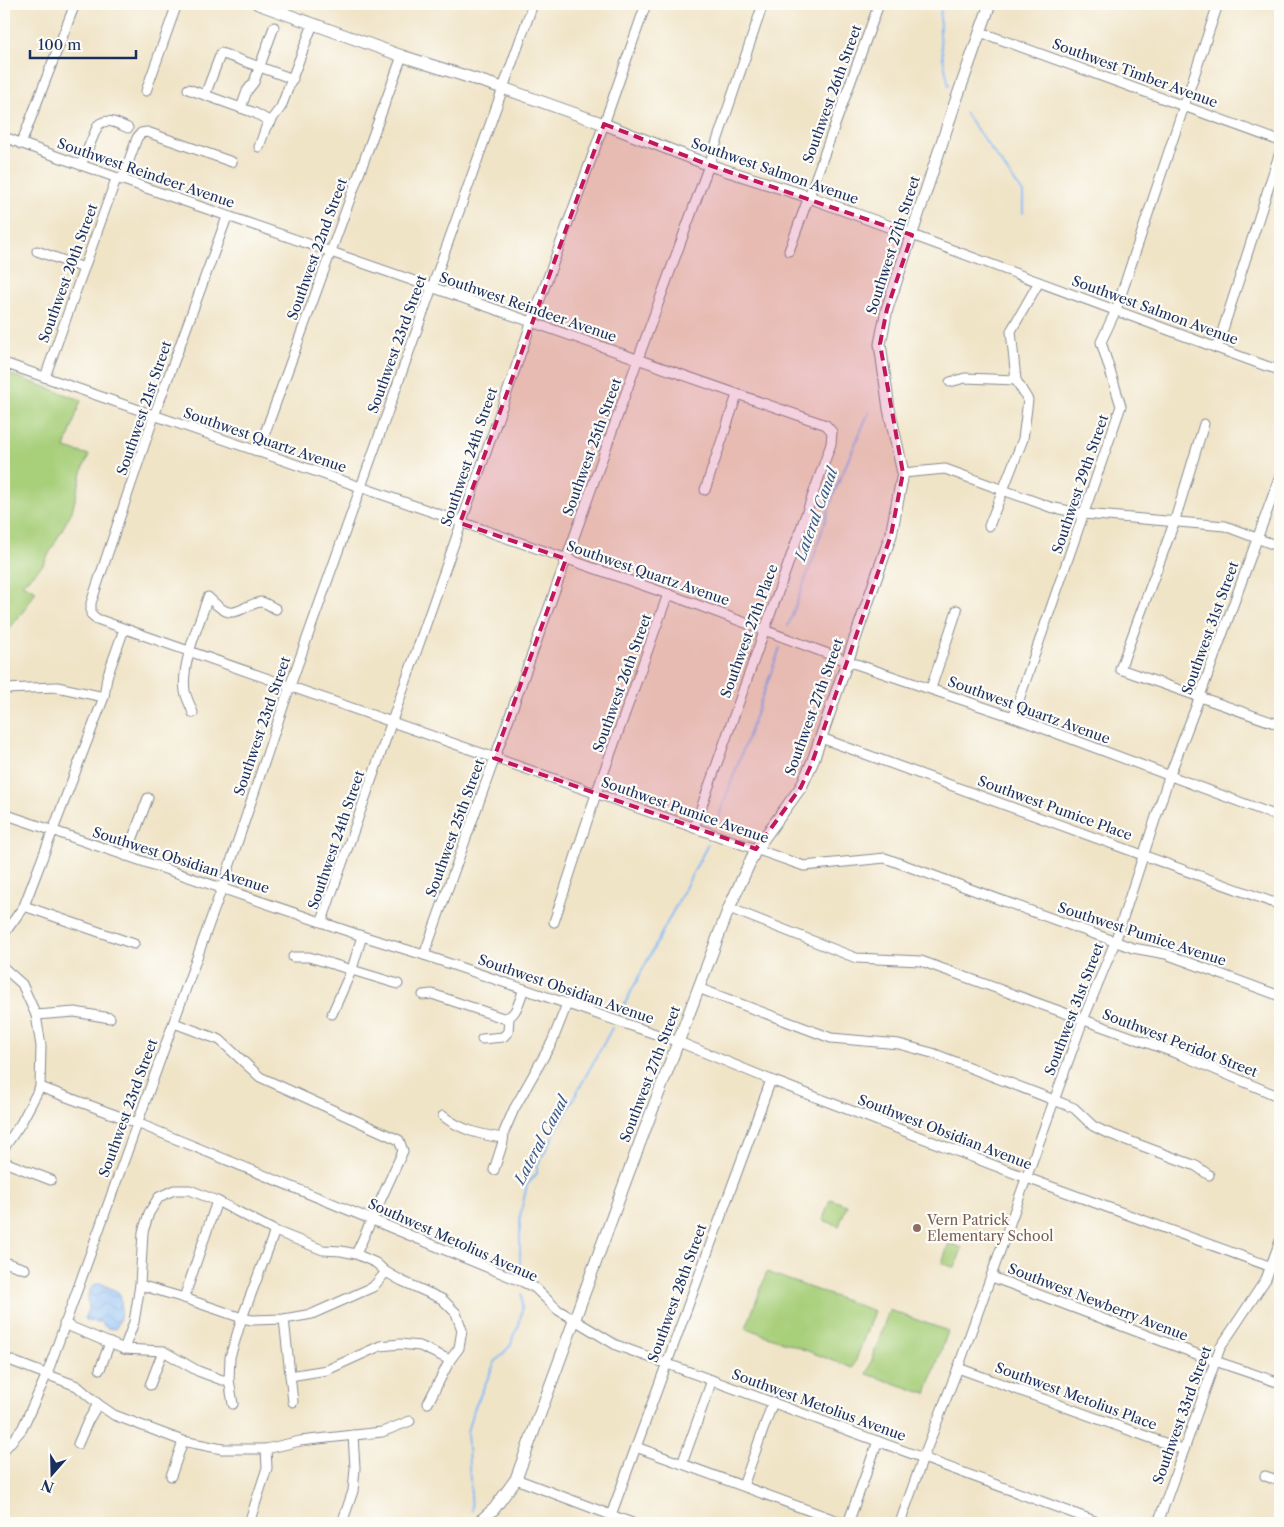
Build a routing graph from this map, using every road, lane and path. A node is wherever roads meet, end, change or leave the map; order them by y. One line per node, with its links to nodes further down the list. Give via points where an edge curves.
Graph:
1 (75, 4): 27 (street)
2 (177, 4): 18 (street)
3 (258, 4): 10 (main road, Southwest Salmon Avenue)
4 (533, 4): 16 (street, Southwest 23rd Street)
5 (646, 4): 23 (street, Southwest 24th Street)
6 (763, 4): 32 (street, Southwest 25th Street)
7 (879, 4): 34 (street, Southwest 26th Street)
8 (990, 4): 12 (main road, Southwest 27th Street)
9 (1218, 4): 20 (street, Southwest 29th Street)
10 (313, 24): 13 (main road, Southwest Salmon Avenue); 15 (street)
11 (274, 28): 14 (street)
12 (980, 32): 20 (street, Southwest Timber Avenue); 36 (main road, Southwest 27th Street)
13 (402, 56): 16 (main road, Southwest Salmon Avenue); 39 (street, Southwest 22nd Street)
14 (259, 66): 15 (street); 19 (street, via 220,53); 21 (street)
15 (293, 79): 22 (street)
16 (503, 88): 23 (main road, Southwest Salmon Avenue); 42 (street, Southwest 23rd Street)
17 (188, 89): 19 (street)
18 (146, 91)
19 (205, 95): 21 (street)
20 (1183, 105): 26 (street, Southwest Timber Avenue); 43 (street, Southwest 29th Street)
21 (241, 108): 22 (street)
22 (271, 122): 28 (street)
23 (604, 124): 32 (main road, Southwest Salmon Avenue); 44 (street, Southwest 24th Street)
24 (128, 128): 31 (street, via 107,120 98,125)
25 (4, 137): 27 (street, Southwest Reindeer Avenue)
26 (1280, 142)
27 (21, 144): 31 (street, Southwest Reindeer Avenue)
28 (259, 147)
29 (1280, 152): 45 (street)
30 (232, 162): 33 (street, Southwest 20th Street, via 147,132 137,138)
31 (80, 165): 33 (street, Southwest Reindeer Avenue)
32 (709, 166): 34 (main road, Southwest Salmon Avenue); 46 (street, Southwest 25th Street)
33 (119, 180): 35 (street, Southwest Reindeer Avenue); 40 (street, Southwest 20th Street)
34 (809, 197): 36 (main road, Southwest Salmon Avenue); 38 (street, Southwest 26th Street)
35 (227, 217): 39 (street, Southwest Reindeer Avenue); 53 (street, Southwest 21st Street)
36 (912, 235): 41 (street, Southwest Salmon Avenue); 57 (main road, Southwest 27th Street, via 887,309 880,344)
37 (37, 251): 40 (street)
38 (789, 251)
39 (331, 252): 42 (street, Southwest Reindeer Avenue); 56 (street, Southwest 22nd Street)
40 (84, 268): 49 (street, Southwest 20th Street)
41 (1038, 282): 43 (street, Southwest Salmon Avenue); 50 (street, via 1011,331)
42 (432, 288): 44 (street, Southwest Reindeer Avenue); 59 (street, Southwest 23rd Street)
43 (1116, 310): 45 (street, Southwest Salmon Avenue); 62 (street, Southwest 29th Street, via 1101,342 1121,406)
44 (531, 324): 46 (street, Southwest Reindeer Avenue); 63 (street, Southwest 24th Street)
45 (1216, 348): 48 (street, Southwest Salmon Avenue)
46 (638, 359): 52 (street, Southwest Reindeer Avenue); 68 (street, Southwest 25th Street)
47 (4, 363): 49 (street, Southwest Quartz Avenue)
48 (1280, 370)
49 (45, 377): 53 (street, Southwest Quartz Avenue)
50 (1016, 380): 51 (street, via 965,378); 61 (street, via 1028,400 1023,439)
51 (950, 382)
52 (738, 395): 55 (street, Southwest Reindeer Avenue, via 826,425 832,432); 60 (street)
53 (154, 416): 56 (street, Southwest Quartz Avenue); 70 (street, Southwest 21st Street)
54 (1204, 424): 64 (street)
55 (831, 444): 73 (street, Southwest 27th Place)
56 (258, 452): 59 (street, Southwest Quartz Avenue)
57 (903, 473): 61 (street, via 945,469); 76 (main road, Southwest 27th Street, via 891,535)
58 (1280, 476): 66 (street, Southwest 31st Street)
59 (360, 488): 63 (street, Southwest Quartz Avenue); 77 (street, Southwest 23rd Street)
60 (705, 490)
61 (1004, 490): 62 (street, via 1050,507); 65 (street)
62 (1084, 514): 64 (street); 83 (street, Southwest 29th Street)
63 (460, 523): 68 (street, Southwest Quartz Avenue); 84 (street, Southwest 24th Street)
64 (1174, 523): 66 (street, via 1225,526); 80 (street, via 1120,669)
65 (989, 526)
66 (1258, 539): 67 (street); 80 (street, Southwest 31st Street)
67 (1280, 547)
68 (566, 559): 69 (street, Southwest Quartz Avenue); 87 (street, Southwest 25th Street)
69 (668, 594): 73 (street, Southwest Quartz Avenue); 89 (street, Southwest 26th Street)
70 (90, 609): 74 (street, Southwest Pumice Avenue, via 97,619)
71 (276, 609): 75 (street, via 262,602 231,613 223,611 208,597)
72 (956, 610): 78 (street)
73 (764, 628): 76 (street, Southwest Quartz Avenue); 93 (street, Southwest 27th Place)
74 (124, 629): 75 (street, Southwest Pumice Avenue); 81 (street, via 107,677)
75 (190, 652): 77 (street, Southwest Pumice Avenue); 82 (street, via 185,692)
76 (847, 661): 78 (street, Southwest Quartz Avenue); 86 (main road, Southwest 27th Street)
77 (290, 686): 84 (street, Southwest Pumice Avenue); 98 (street, Southwest 23rd Street)
78 (931, 688): 83 (street, Southwest Quartz Avenue)
79 (4, 689): 81 (street, via 56,687)
80 (1200, 696): 85 (street); 88 (street, Southwest 31st Street)
81 (104, 697): 94 (street)
82 (193, 713)
83 (1013, 717): 88 (street, Southwest Quartz Avenue)
84 (391, 722): 87 (street, Southwest Pumice Avenue); 102 (street, Southwest 24th Street)
85 (1280, 725)
86 (820, 738): 95 (main road, Southwest 27th Street, via 801,787); 96 (street, Southwest Pumice Place)
87 (494, 758): 89 (street, Southwest Pumice Avenue); 108 (street, Southwest 25th Street)
88 (1169, 777): 92 (street, Southwest Quartz Avenue); 96 (street, Southwest 31st Street)
89 (596, 794): 93 (street, Southwest Pumice Avenue); 103 (street, Southwest 26th Street)
90 (148, 798): 97 (street)
91 (4, 814): 94 (street, Southwest Obsidian Avenue)
92 (1280, 817)
93 (694, 828): 95 (street, Southwest Pumice Avenue)
94 (52, 832): 97 (street, Southwest Obsidian Avenue); 100 (street)
95 (756, 849): 101 (main road, Southwest 27th Street); 106 (street, Southwest Pumice Avenue, via 804,866 885,858)
96 (1144, 854): 99 (street, Southwest Pumice Place); 106 (street, Southwest 31st Street)
97 (126, 856): 98 (street, Southwest Obsidian Avenue)
98 (222, 888): 102 (street, Southwest Obsidian Avenue); 123 (street, Southwest 23rd Street)
99 (1280, 905)
100 (24, 906): 104 (street); 107 (street)
101 (728, 908): 113 (main road, Southwest 27th Street); 122 (street, Southwest Peridot Street, via 856,958 922,961)
102 (322, 921): 105 (street, Southwest Obsidian Avenue)
103 (554, 922)
104 (4, 934)
105 (362, 936): 108 (street, Southwest Obsidian Avenue); 111 (street)
106 (1115, 942): 116 (street, Southwest Pumice Avenue, via 1166,954); 122 (street, Southwest 31st Street)
107 (134, 944)
108 (424, 954): 114 (street, Southwest Obsidian Avenue)
109 (293, 957): 111 (street, via 310,957)
110 (4, 968): 118 (street, via 22,984)
111 (352, 969): 112 (street); 119 (street)
112 (398, 984)
113 (698, 988): 125 (main road, Southwest 27th Street); 129 (street, via 832,1038 899,1044 932,1053)
114 (524, 989): 117 (street, Southwest Obsidian Avenue); 121 (street)
115 (423, 995): 121 (street, via 432,994)
116 (1280, 996)
117 (567, 1004): 125 (street, Southwest Obsidian Avenue); 132 (street, via 552,1042 514,1109)
118 (36, 1014): 120 (street, via 75,1012); 127 (street, via 41,1046)
119 (332, 1014)
120 (110, 1018)
121 (509, 1018): 124 (street, via 508,1032 503,1037)
122 (1083, 1020): 128 (street, Southwest Peridot Street, via 1181,1055); 129 (street, Southwest 31st Street)
123 (174, 1023): 131 (street, Southwest 23rd Street); 140 (street, via 220,1040 260,1077 399,1140 403,1151)
124 (482, 1039)
125 (678, 1042): 126 (street, Southwest Obsidian Avenue); 153 (main road, Southwest 27th Street)
126 (771, 1080): 137 (street, Southwest Obsidian Avenue); 161 (street, Southwest 28th Street)
127 (40, 1087): 131 (street, Southwest Metolius Avenue); 133 (street)
128 (1280, 1097)
129 (1054, 1100): 136 (street, via 1074,1108 1093,1126 1105,1132 1196,1166); 137 (street, Southwest 31st Street)
130 (443, 1116): 132 (street, via 467,1130)
131 (138, 1123): 140 (street, Southwest Metolius Avenue); 154 (street, Southwest 23rd Street)
132 (503, 1138): 135 (street)
133 (4, 1148)
134 (4, 1162): 138 (street)
135 (494, 1170)
136 (1209, 1175)
137 (1027, 1178): 146 (street, Southwest Obsidian Avenue); 148 (street, Southwest 31st Street)
138 (51, 1180)
139 (217, 1201): 141 (street); 149 (street, via 190,1190 174,1190 159,1197 143,1232); 150 (street)
140 (372, 1219): 143 (street); 153 (street, Southwest Metolius Avenue, via 523,1282 535,1288 558,1310)
141 (275, 1231): 143 (street, via 324,1250); 151 (street)
142 (1280, 1241): 146 (street, Southwest 33rd Street)
143 (356, 1254): 147 (street, via 376,1263)
144 (4, 1262): 145 (street)
145 (25, 1269)
146 (1276, 1269): 160 (street, Southwest 33rd Street, via 1226,1338)
147 (386, 1272): 152 (street, via 373,1287 312,1314); 159 (street, via 442,1299 456,1313 462,1330 459,1348)
148 (992, 1277): 160 (street, Southwest Newberry Avenue); 162 (street, Southwest 31st Street)
149 (140, 1285): 150 (street); 156 (street, via 134,1322)
150 (184, 1298): 151 (street)
151 (242, 1318): 152 (street); 166 (street, via 230,1357)
152 (284, 1319): 165 (street)
153 (576, 1319): 161 (street, Southwest Metolius Avenue, via 616,1345); 188 (main road, Southwest 27th Street)
154 (64, 1324): 155 (street); 164 (street, Southwest 23rd Street)
155 (110, 1343): 156 (street); 163 (street)
156 (124, 1349): 157 (street)
157 (163, 1351): 166 (street, via 198,1371); 169 (street)
158 (4, 1358): 164 (street)
159 (450, 1360): 165 (street, via 420,1346 380,1346 327,1370); 172 (street)
160 (1215, 1361): 168 (street, Southwest Newberry Avenue); 183 (street, Southwest 33rd Street)
161 (666, 1363): 167 (street, Southwest Metolius Avenue); 180 (street, Southwest 28th Street)
162 (958, 1368): 183 (street, Southwest Metolius Place); 184 (street, Southwest 31st Street)
163 (100, 1369)
164 (47, 1374): 173 (street, via 77,1386); 182 (street, Southwest 23rd Street, via 22,1428)
165 (290, 1376): 170 (street)
166 (229, 1380): 174 (street)
167 (712, 1380): 171 (street, Southwest Metolius Avenue); 185 (street)
168 (1280, 1383)
169 (150, 1385)
170 (293, 1402)
171 (773, 1402): 178 (street, Southwest Metolius Avenue); 190 (street)
172 (428, 1403)
173 (98, 1404): 177 (street, via 114,1415); 179 (street)
174 (233, 1404)
175 (410, 1421): 176 (street, via 382,1432)
176 (353, 1435): 181 (street); 193 (street, via 353,1491)
177 (183, 1441): 181 (street, via 222,1449); 186 (street)
178 (878, 1441): 184 (street, Southwest Metolius Avenue); 197 (street)
179 (78, 1444)
180 (636, 1447): 185 (street); 191 (street, Southwest 28th Street)
181 (266, 1449): 192 (street, via 267,1468)
182 (4, 1450)
183 (1184, 1450): 200 (street, Southwest 33rd Street)
184 (923, 1458): 198 (street, Southwest 31st Street); 199 (street, Southwest Metolius Avenue)
185 (682, 1464): 190 (street)
186 (171, 1476)
187 (1265, 1476): 189 (street)
188 (516, 1480): 191 (street); 194 (main road, Southwest 27th Street, via 494,1509)
189 (1280, 1481)
190 (743, 1486): 196 (street)
191 (611, 1515): 195 (street)
192 (249, 1523)
193 (342, 1523)
194 (478, 1523)
195 (632, 1523)
196 (843, 1523)
197 (848, 1523)
198 (900, 1523)
199 (1100, 1523)
200 (1158, 1523)

